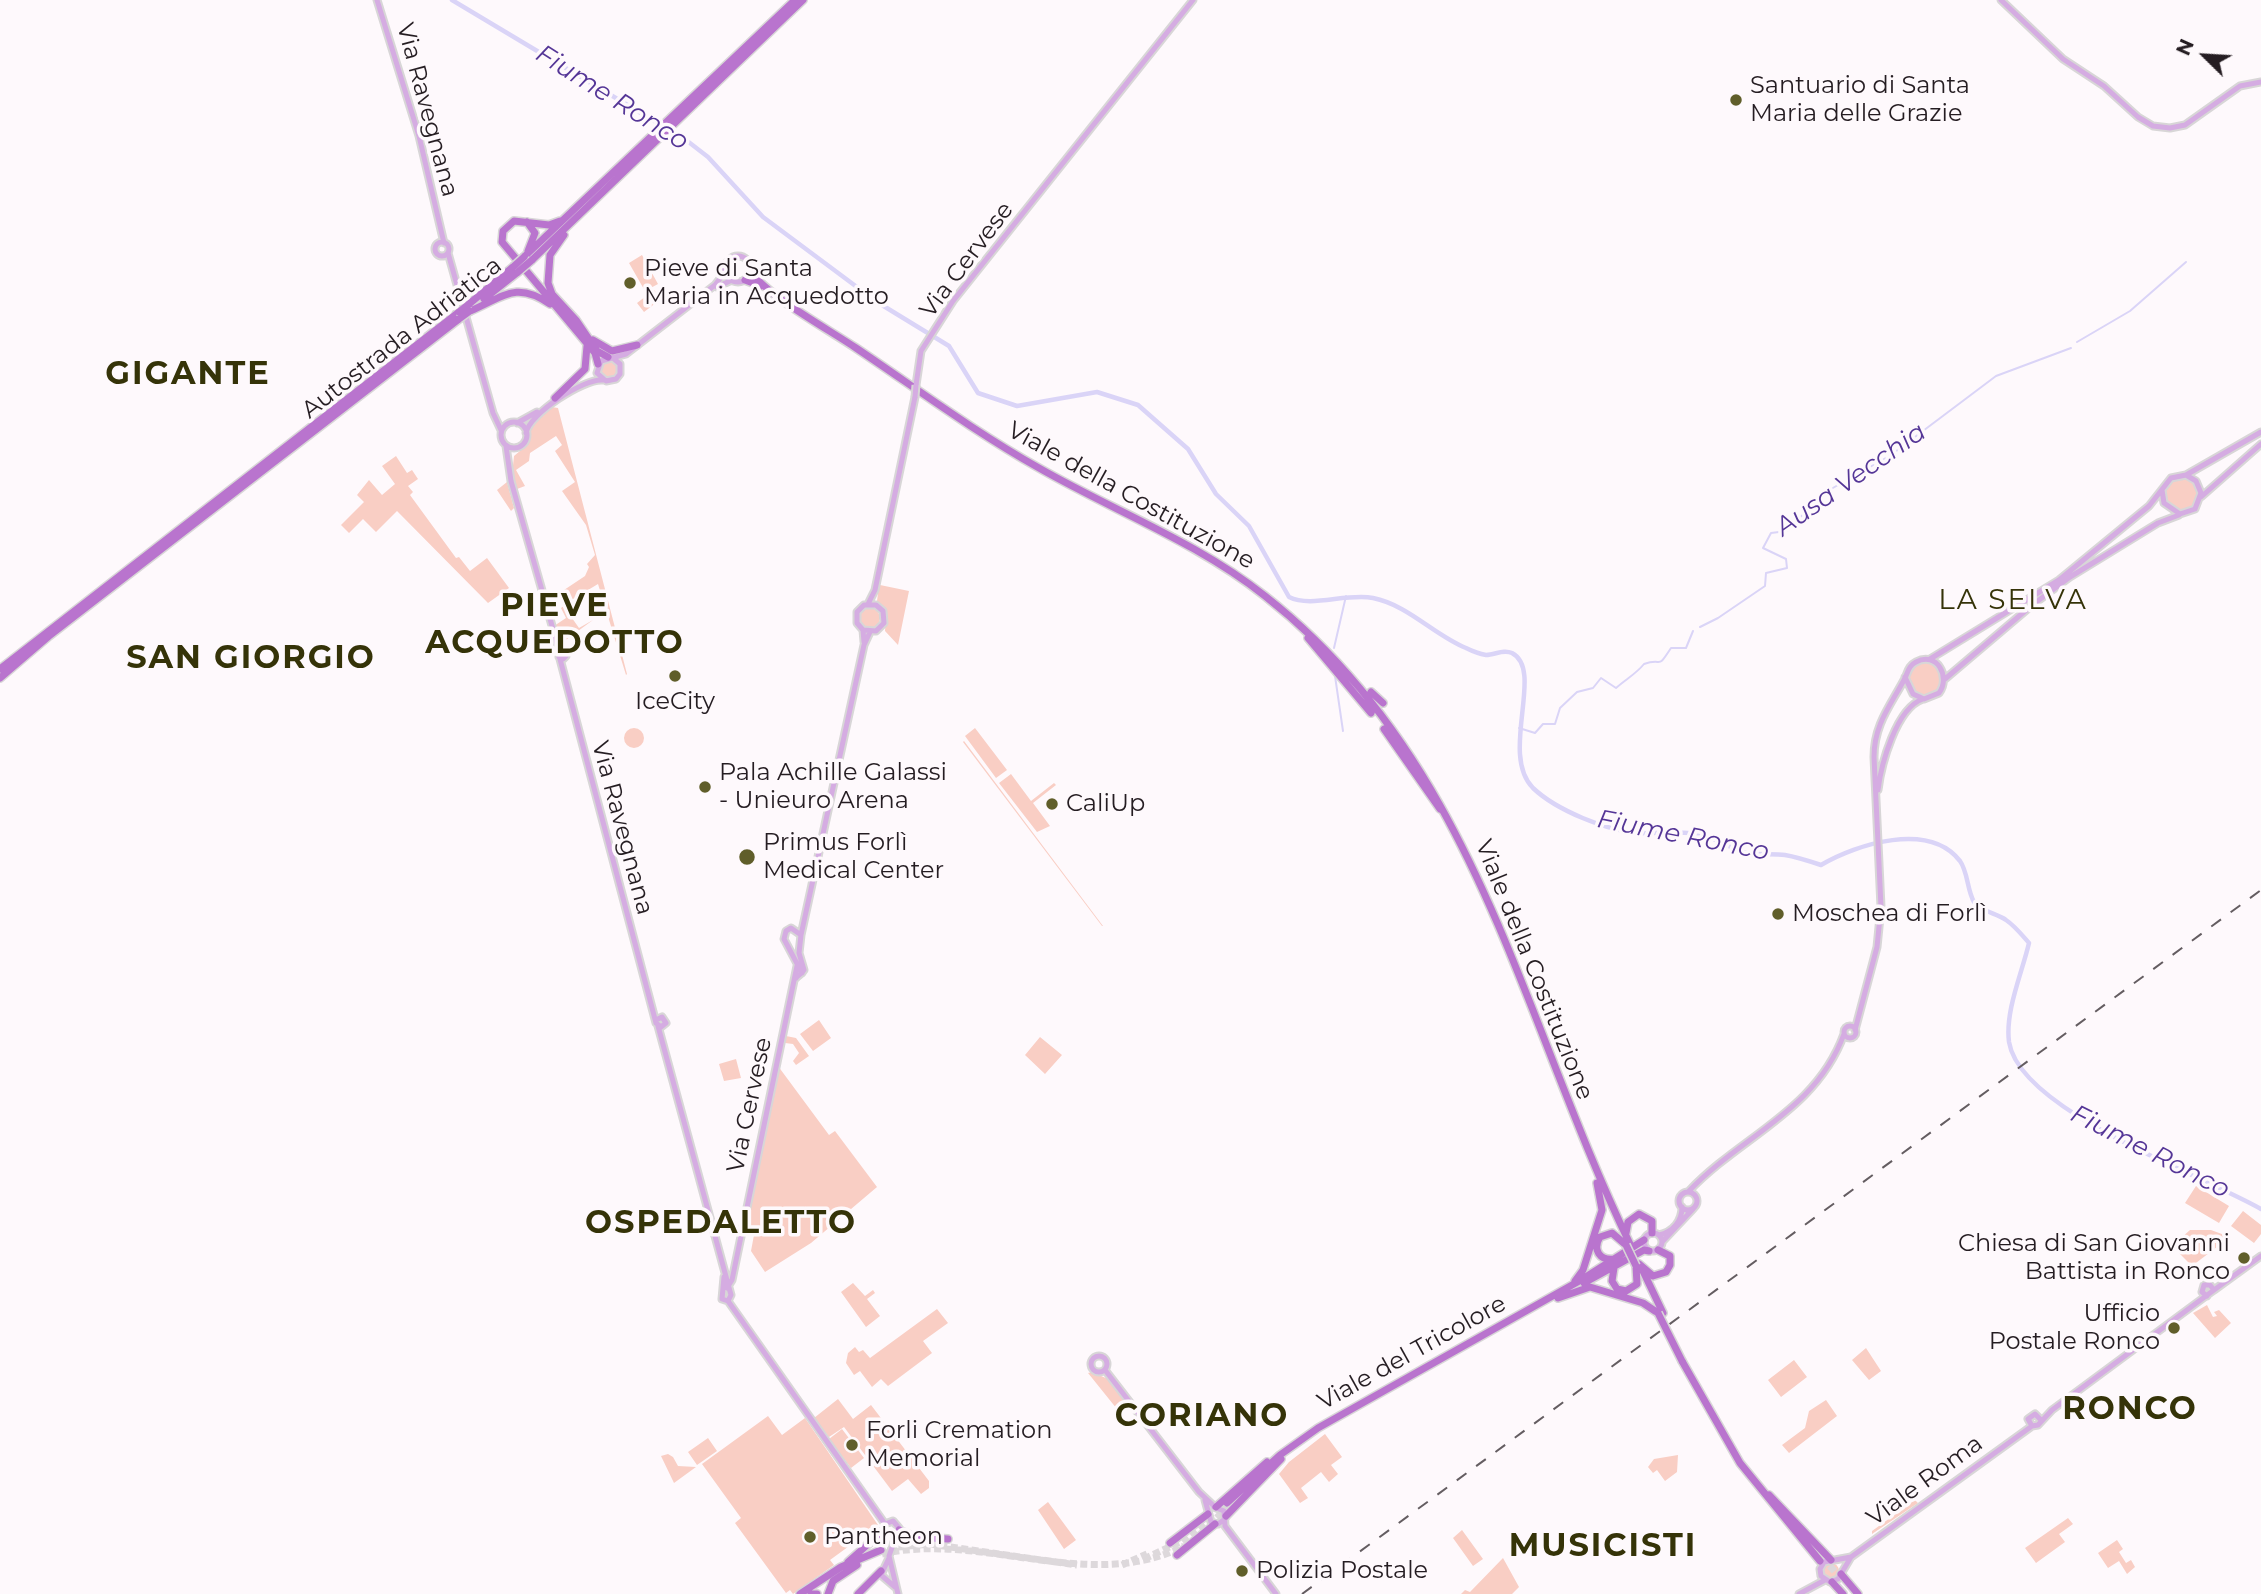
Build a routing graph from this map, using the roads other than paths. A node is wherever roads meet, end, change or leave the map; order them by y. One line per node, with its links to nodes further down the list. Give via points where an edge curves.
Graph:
1 (377, 0): 12 (main road, Via Ravegnana, via 419,135)
2 (795, 0): 7 (highway, Autostrada Adriatica)
3 (803, 0): 7 (highway, Autostrada Adriatica)
4 (1193, 0): 48 (main road, Via Cervese, bridge, via 959,293 923,347)
5 (2001, 0): 6 (main road, via 2063,59 2153,126 2185,125 2240,86)
6 (2261, 82)
7 (680, 114): 8 (highway, Autostrada Adriatica)
8 (640, 152): 9 (highway, Autostrada Adriatica); 10 (highway, Autostrada Adriatica)
9 (601, 186): 11 (highway, via 557,223); 17 (highway, Autostrada Adriatica)
10 (582, 213): 17 (highway, Autostrada Adriatica); 24 (highway, via 548,263 550,289)
11 (526, 221): 17 (highway, via 535,233); 24 (highway, via 509,223 502,242)
12 (440, 231): 13 (main road, Via Ravegnana); 14 (main road, Via Ravegnana)
13 (444, 243): 14 (main road); 15 (main road)
14 (437, 244): 16 (main road)
15 (448, 253): 16 (main road); 18 (main road)
16 (440, 256): 18 (main road)
17 (528, 259): 23 (highway, Autostrada Adriatica, bridge)
18 (452, 268): 34 (main road)
19 (726, 271): 20 (main road, via 729,260 740,256 749,261); 21 (main road); 26 (main road, via 715,285)
20 (751, 272): 22 (main road); 36 (highway)
21 (732, 280): 22 (main road); 29 (main road, via 701,299)
22 (746, 280): 36 (highway)
23 (469, 307): 24 (highway, via 508,292 536,295); 32 (highway, Autostrada Adriatica, bridge)
24 (560, 307): 25 (highway); 27 (highway)
25 (587, 335): 26 (highway, via 612,351); 28 (highway, via 597,351)
26 (637, 345): 28 (main road)
27 (587, 346): 30 (highway, via 595,353); 33 (highway, via 583,372)
28 (610, 358): 29 (main road); 30 (main road)
29 (621, 366): 31 (main road, via 616,379)
30 (597, 367): 31 (main road); 33 (main road, via 590,378)
31 (603, 380): 39 (main road, via 592,380 556,401 530,422)
32 (357, 394): 54 (highway, Autostrada Adriatica); 56 (highway, Autostrada Adriatica)
33 (555, 398): 35 (main road)
34 (491, 406): 35 (main road, via 503,420); 37 (main road)
35 (514, 423): 37 (main road); 39 (main road)
36 (966, 425): 52 (highway, Viale della Costituzione, via 1043,474 1220,569)
37 (501, 430): 41 (main road)
38 (2261, 432): 44 (main road)
39 (527, 433): 42 (main road)
40 (2261, 444): 46 (main road)
41 (506, 446): 42 (main road); 43 (main road, Via Ravegnana)
42 (518, 448): 43 (main road)
43 (508, 470): 92 (main road, Via Ravegnana, via 660,1022 659,1036)
44 (2186, 475): 45 (main road, via 2171,478); 46 (main road, via 2196,481)
45 (2162, 490): 47 (main road, via 2164,503); 53 (main road, via 2149,506 2047,588)
46 (2201, 498): 47 (main road, via 2195,509)
47 (2179, 514): 57 (main road, via 2070,578)
48 (875, 590): 49 (main road, Via Cervese); 50 (main road, Via Cervese)
49 (868, 604): 50 (main road); 51 (main road, Via Cervese, via 856,616)
50 (876, 605): 51 (main road, Via Cervese, via 885,619 879,629)
51 (866, 631): 66 (main road, Via Cervese)
52 (1305, 631): 59 (highway); 62 (highway, Viale della Costituzione)
53 (1929, 660): 55 (main road, via 1913,663); 57 (main road, via 1938,665)
54 (0, 669)
55 (1906, 677): 58 (main road, via 1908,690); 65 (main road, via 1877,733)
56 (0, 678)
57 (1945, 679): 58 (main road, via 1939,693)
58 (1924, 699): 65 (main road, via 1910,708 1889,747)
59 (1383, 703)
60 (1395, 720): 63 (highway)
61 (1384, 729): 64 (highway)
62 (1394, 732): 63 (highway, Viale della Costituzione); 64 (highway, Viale della Costituzione)
63 (1438, 798): 74 (highway, Viale della Costituzione, via 1491,904)
64 (1440, 809): 74 (highway, Viale della Costituzione, via 1489,908)
65 (1876, 811): 75 (main road, via 1881,907 1877,947)
66 (808, 911): 67 (main road, Via Cervese); 68 (main road, Via Cervese)
67 (793, 928): 68 (main road); 70 (main road, Via Cervese, via 784,934)
68 (801, 935): 69 (main road, Via Cervese)
69 (799, 943): 70 (main road); 72 (main road, Via Cervese)
70 (789, 945): 71 (main road)
71 (797, 966): 72 (main road); 73 (main road, Via Cervese)
72 (802, 973): 73 (main road, Via Cervese)
73 (793, 984): 92 (main road, Via Cervese, via 733,1274)
74 (1525, 996): 77 (highway, Viale della Costituzione)
75 (1852, 1028): 76 (main road); 76 (main road, via 1854,1036)
76 (1846, 1036): 78 (main road, via 1805,1097)
77 (1579, 1135): 79 (highway); 86 (highway, Viale della Costituzione)
78 (1704, 1178): 80 (main road); 81 (main road)
79 (1597, 1183): 86 (highway); 96 (highway, via 1602,1210 1584,1266 1577,1280)
80 (1689, 1191): 81 (main road); 82 (main road, via 1680,1197)
81 (1697, 1197): 83 (main road)
82 (1682, 1207): 83 (main road); 84 (main road, via 1675,1226)
83 (1693, 1209): 87 (main road)
84 (1656, 1234): 85 (main road); 86 (highway, via 1650,1218 1635,1215 1626,1225); 87 (main road)
85 (1644, 1241): 88 (main road); 90 (highway)
86 (1628, 1244): 90 (highway, via 1612,1233 1600,1237 1598,1254); 91 (highway, bridge)
87 (1660, 1246): 88 (main road); 91 (highway, via 1668,1254 1666,1272 1657,1276)
88 (1649, 1251): 90 (highway)
89 (2261, 1256): 93 (main road)
90 (1616, 1262): 94 (highway, via 1611,1277); 96 (highway)
91 (1638, 1265): 94 (highway, via 1637,1284); 97 (highway); 98 (highway, bridge)
92 (726, 1286): 112 (main road, Via Ravegnana, via 731,1296 728,1301)
93 (2212, 1287): 95 (main road); 95 (main road, via 2203,1287)
94 (1620, 1293): 96 (highway, via 1586,1287); 97 (highway)
95 (2205, 1294): 100 (main road)
96 (1557, 1296): 104 (highway, Viale del Tricolore, via 1345,1411)
97 (1658, 1313): 98 (highway, bridge)
98 (1683, 1359): 105 (highway, via 1728,1441)
99 (1105, 1370): 106 (main road)
100 (2039, 1417): 101 (main road, via 2031,1414); 102 (main road, Viale Roma, via 2038,1425)
101 (2028, 1419): 102 (main road); 103 (main road, Viale Roma)
102 (2032, 1426): 103 (main road, Viale Roma)
103 (2019, 1434): 119 (main road, Viale Roma)
104 (1281, 1457): 107 (highway, Viale del Tricolore); 108 (highway, via 1260,1466); 110 (highway)
105 (1767, 1495): 120 (highway); 120 (highway)
106 (1203, 1498): 108 (main road); 109 (main road)
107 (1228, 1505)
108 (1216, 1507): 109 (main road); 110 (main road, via 1223,1509)
109 (1209, 1513): 111 (main road); 115 (highway)
110 (1225, 1517): 111 (main road); 133 (main road, via 1225,1526)
111 (1217, 1524): 118 (highway); 133 (main road)
112 (886, 1530): 113 (main road); 113 (main road, via 895,1522); 116 (main road, Via Ravegnana); 122 (highway)
113 (897, 1532): 114 (highway); 116 (main road, Via Ravegnana)
114 (948, 1539)
115 (1170, 1543)
116 (891, 1545): 117 (main road, Via Ravegnana)
117 (884, 1554): 121 (highway); 122 (highway); 124 (main road, Via Ravegnana)
118 (1177, 1555)
119 (1851, 1557): 120 (main road, Viale Roma); 123 (main road, Viale Roma)
120 (1825, 1564): 123 (main road); 125 (main road); 126 (main road)
121 (857, 1565): 129 (highway); 131 (highway, via 833,1581)
122 (841, 1567): 128 (highway)
123 (1842, 1571): 125 (main road, Viale Roma); 136 (highway)
124 (884, 1572): 127 (main road); 127 (main road, via 894,1575); 132 (highway)
125 (1835, 1582): 126 (main road); 135 (highway); 136 (highway)
126 (1814, 1584): 134 (main road)
127 (898, 1593)
128 (800, 1594)
129 (808, 1594): 130 (highway)
130 (817, 1594)
131 (828, 1594)
132 (858, 1594)
133 (1275, 1594)
134 (1799, 1594)
135 (1843, 1594)
136 (1853, 1594)

